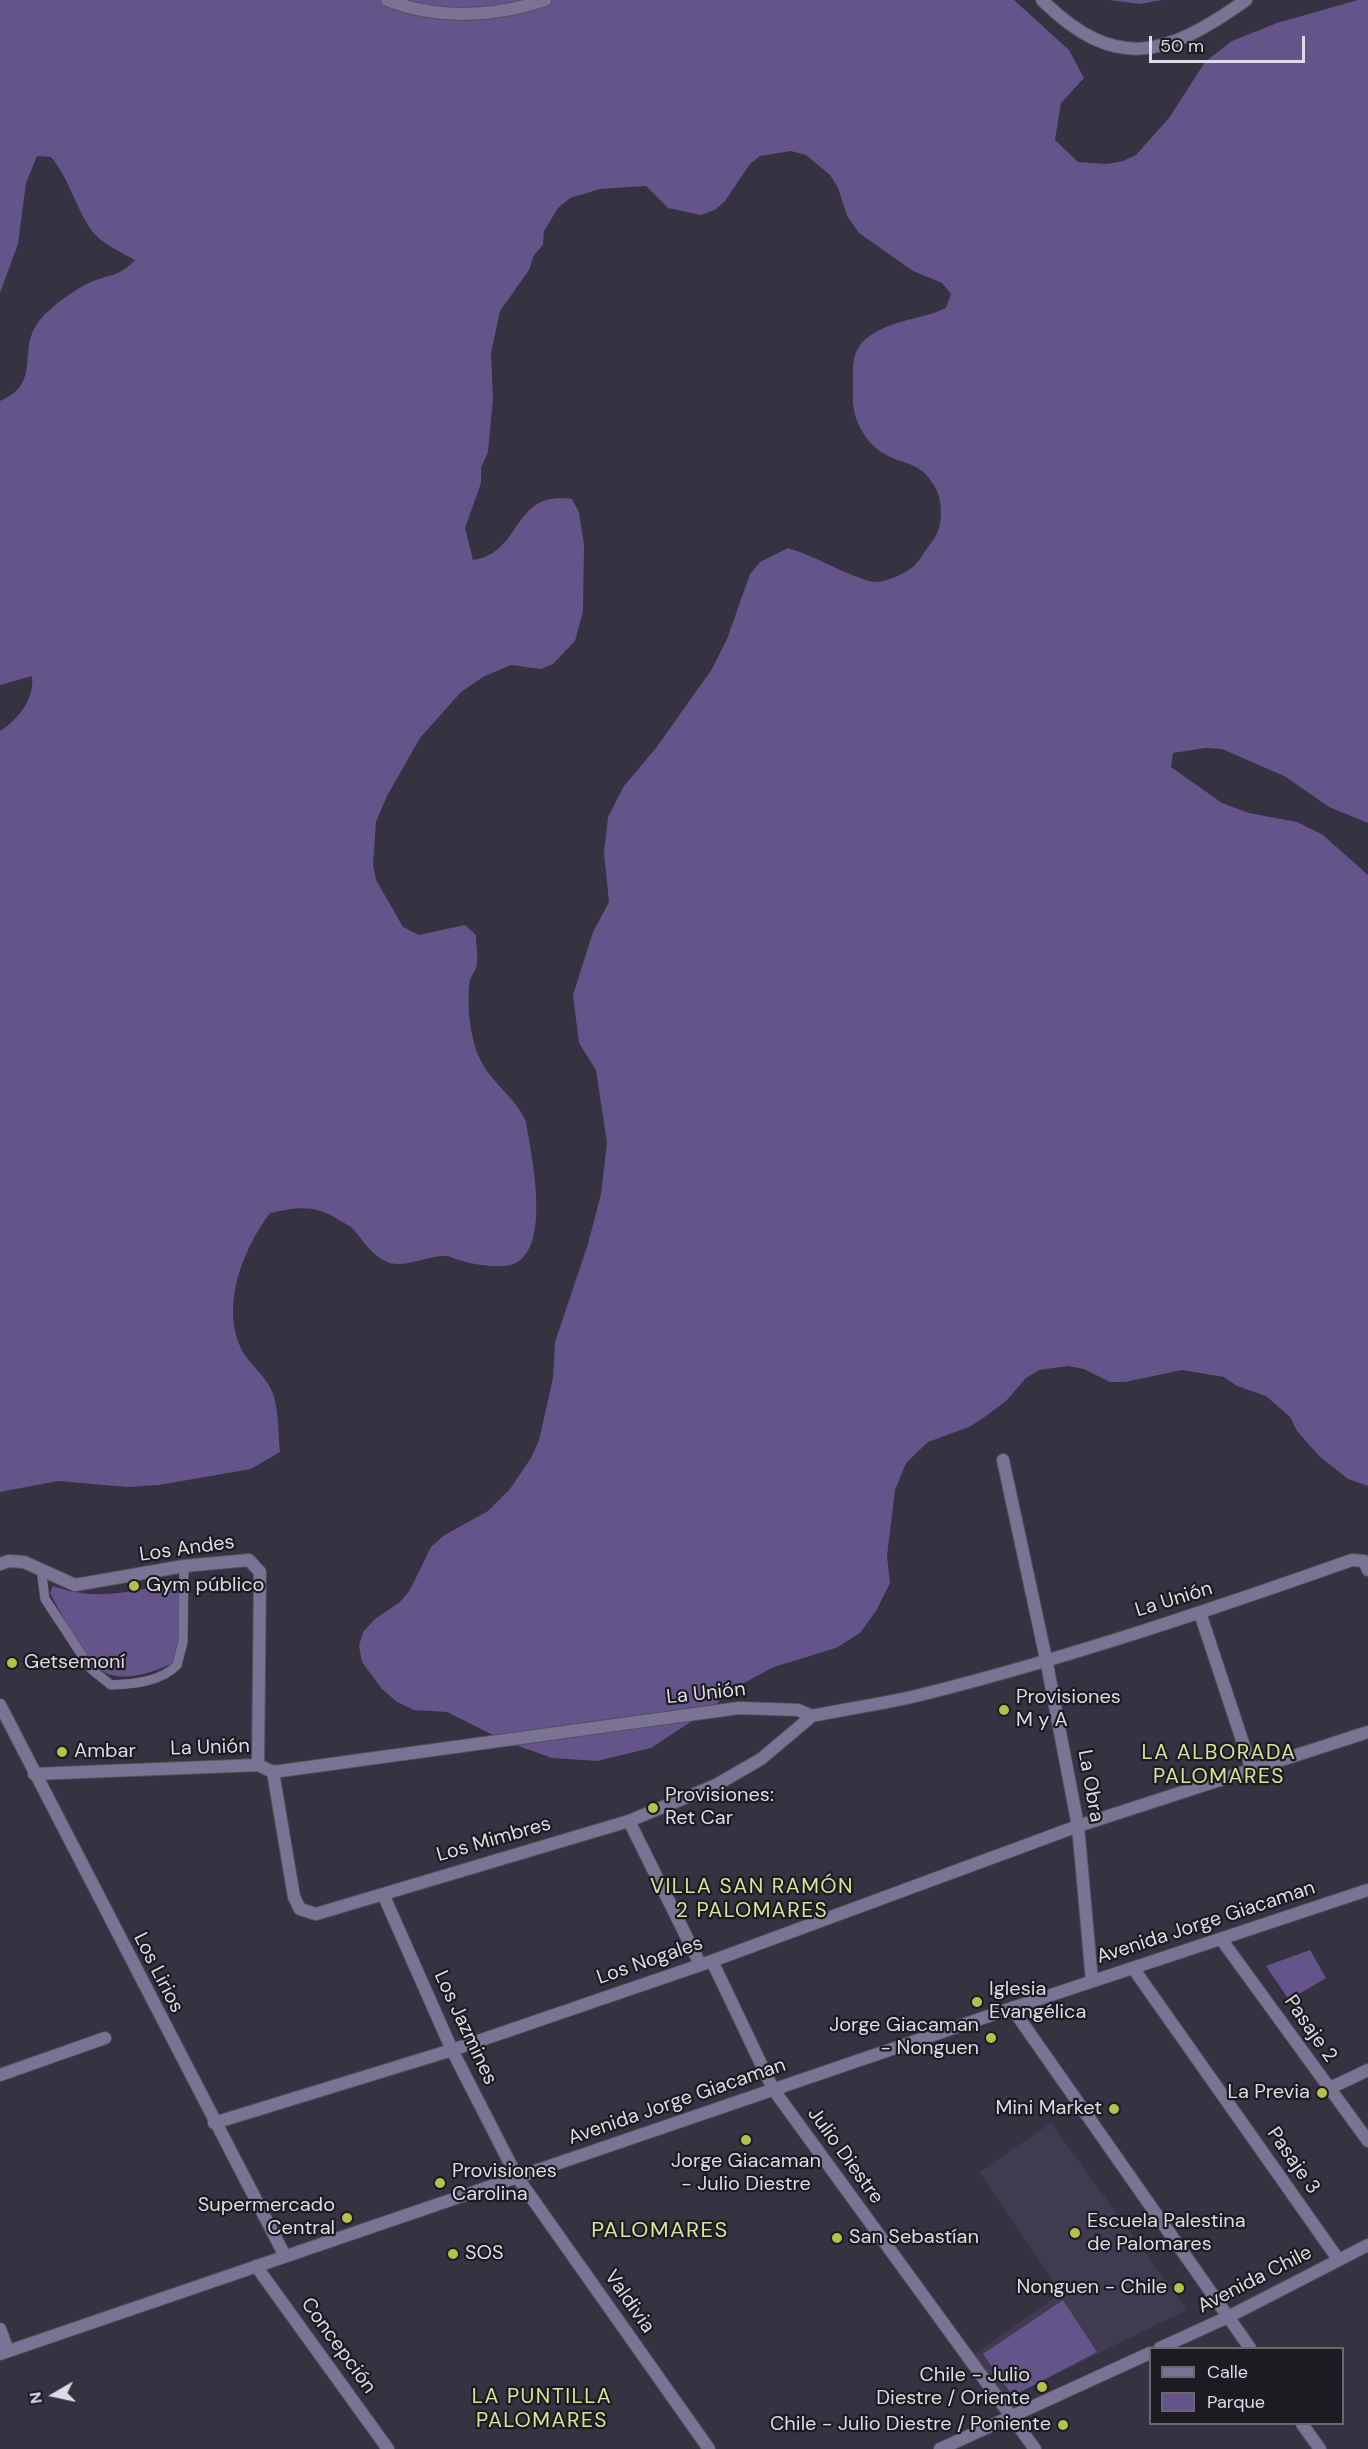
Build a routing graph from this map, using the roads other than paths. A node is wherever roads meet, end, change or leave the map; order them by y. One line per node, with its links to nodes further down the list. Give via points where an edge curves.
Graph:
1 (387, 0): 2 (street, via 435,14 455,15 480,14)
2 (545, 0)
3 (1042, 0): 4 (street, via 1062,19 1100,42 1142,49 1183,39)
4 (1246, 0)
5 (1004, 1460): 11 (street, La Obra)
6 (0, 1564): 9 (street, Los Andes, via 24,1562)
7 (1366, 1565): 10 (street, La Unión, via 1352,1560)
8 (184, 1566): 9 (street, Los Andes, via 75,1585); 9 (lane, via 183,1642 177,1665 159,1677 111,1685 91,1669 45,1599); 15 (street, Los Andes, via 249,1560 260,1572)
9 (40, 1569)
10 (1200, 1613): 11 (street, La Unión); 16 (street)
11 (1046, 1659): 13 (street, La Unión, via 927,1693); 20 (street, La Obra)
12 (0, 1705): 18 (street, Los Lirios)
13 (812, 1716): 17 (street, La Unión, via 798,1710 740,1708); 19 (street, Los Mimbres, via 760,1759 716,1785)
14 (1368, 1732): 16 (street, Los Nogales)
15 (258, 1765): 17 (street, La Unión); 18 (street, La Unión)
16 (1252, 1770): 20 (street, Los Nogales)
17 (273, 1772): 22 (street, Los Mimbres, via 294,1897 300,1909 315,1914)
18 (34, 1774): 34 (street, Los Lirios)
19 (629, 1821): 22 (street, Los Mimbres); 24 (street, Julio Diestre)
20 (1078, 1826): 24 (street, Los Nogales); 26 (street, La Obra)
21 (1368, 1890): 23 (street, Avenida Jorge Giacaman)
22 (382, 1894): 29 (street, Los Jazmines)
23 (1221, 1939): 25 (street, Avenida Jorge Giacaman); 33 (street, Pasaje 2)
24 (706, 1962): 29 (street, Los Nogales); 32 (street, Julio Diestre)
25 (1133, 1968): 26 (street, Avenida Jorge Giacaman); 39 (street, Pasaje 3)
26 (1092, 1981): 27 (street, Avenida Jorge Giacaman)
27 (1012, 2008): 32 (street, Avenida Jorge Giacaman); 41 (street)
28 (105, 2038): 31 (street)
29 (452, 2050): 34 (street, Los Nogales); 36 (street, Los Jazmines)
30 (1368, 2070): 33 (street)
31 (0, 2075)
32 (773, 2089): 36 (street, Avenida Jorge Giacaman); 47 (street, Julio Diestre)
33 (1329, 2089): 35 (street, Pasaje 2)
34 (214, 2123): 38 (street, Los Lirios)
35 (1368, 2141)
36 (517, 2177): 38 (street, Avenida Jorge Giacaman); 50 (street, Valdivia)
37 (1368, 2245): 39 (street, Avenida Chile)
38 (285, 2256): 40 (street, Avenida Jorge Giacaman)
39 (1338, 2259): 41 (street, Avenida Chile)
40 (256, 2266): 45 (street, Avenida Jorge Giacaman); 49 (street, Concepción)
41 (1228, 2317): 43 (street, Avenida Chile); 44 (street)
42 (0, 2329): 45 (street)
43 (1164, 2347)
44 (1249, 2347)
45 (4, 2353)
46 (1149, 2353): 47 (street)
47 (1010, 2418): 51 (street); 52 (street, Julio Diestre)
48 (1303, 2425): 53 (street)
49 (388, 2449)
50 (709, 2449)
51 (940, 2449)
52 (1035, 2449)
53 (1320, 2449)

